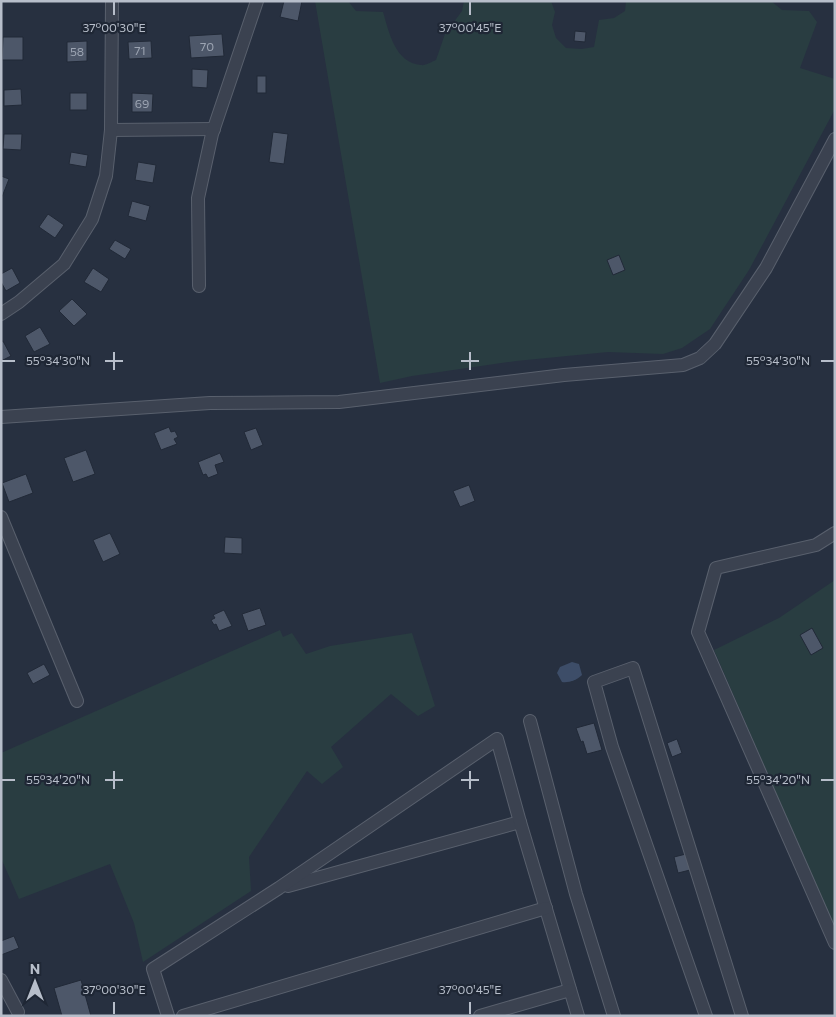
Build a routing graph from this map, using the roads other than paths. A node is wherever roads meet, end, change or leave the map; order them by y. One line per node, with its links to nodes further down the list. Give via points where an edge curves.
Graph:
1 (112, 1): 4 (street)
2 (257, 1): 3 (street)
3 (214, 129): 4 (street); 6 (street, via 198,198)
4 (111, 130): 7 (street, via 106,176 92,219 64,264)
5 (835, 139): 8 (street, via 766,268 715,344 700,358 683,365 555,376 339,402 210,403)
6 (199, 286)
7 (1, 314)
8 (1, 416)
9 (1, 517): 11 (street)
10 (835, 533): 16 (street, via 816,545 716,568 698,632)
11 (77, 701)
12 (530, 720): 24 (street, via 576,894)
13 (520, 822): 14 (street); 14 (street, via 497,739); 15 (street)
14 (279, 888): 20 (street, via 153,969)
15 (546, 908): 18 (street); 21 (street)
16 (835, 943)
17 (1, 980): 19 (street)
18 (570, 990): 22 (street); 23 (street)
19 (18, 1012)
20 (168, 1016)
21 (182, 1016)
22 (480, 1016)
23 (578, 1016)
24 (614, 1016)
25 (706, 1016): 26 (street, via 612,747 594,682 632,668)
26 (742, 1016)

